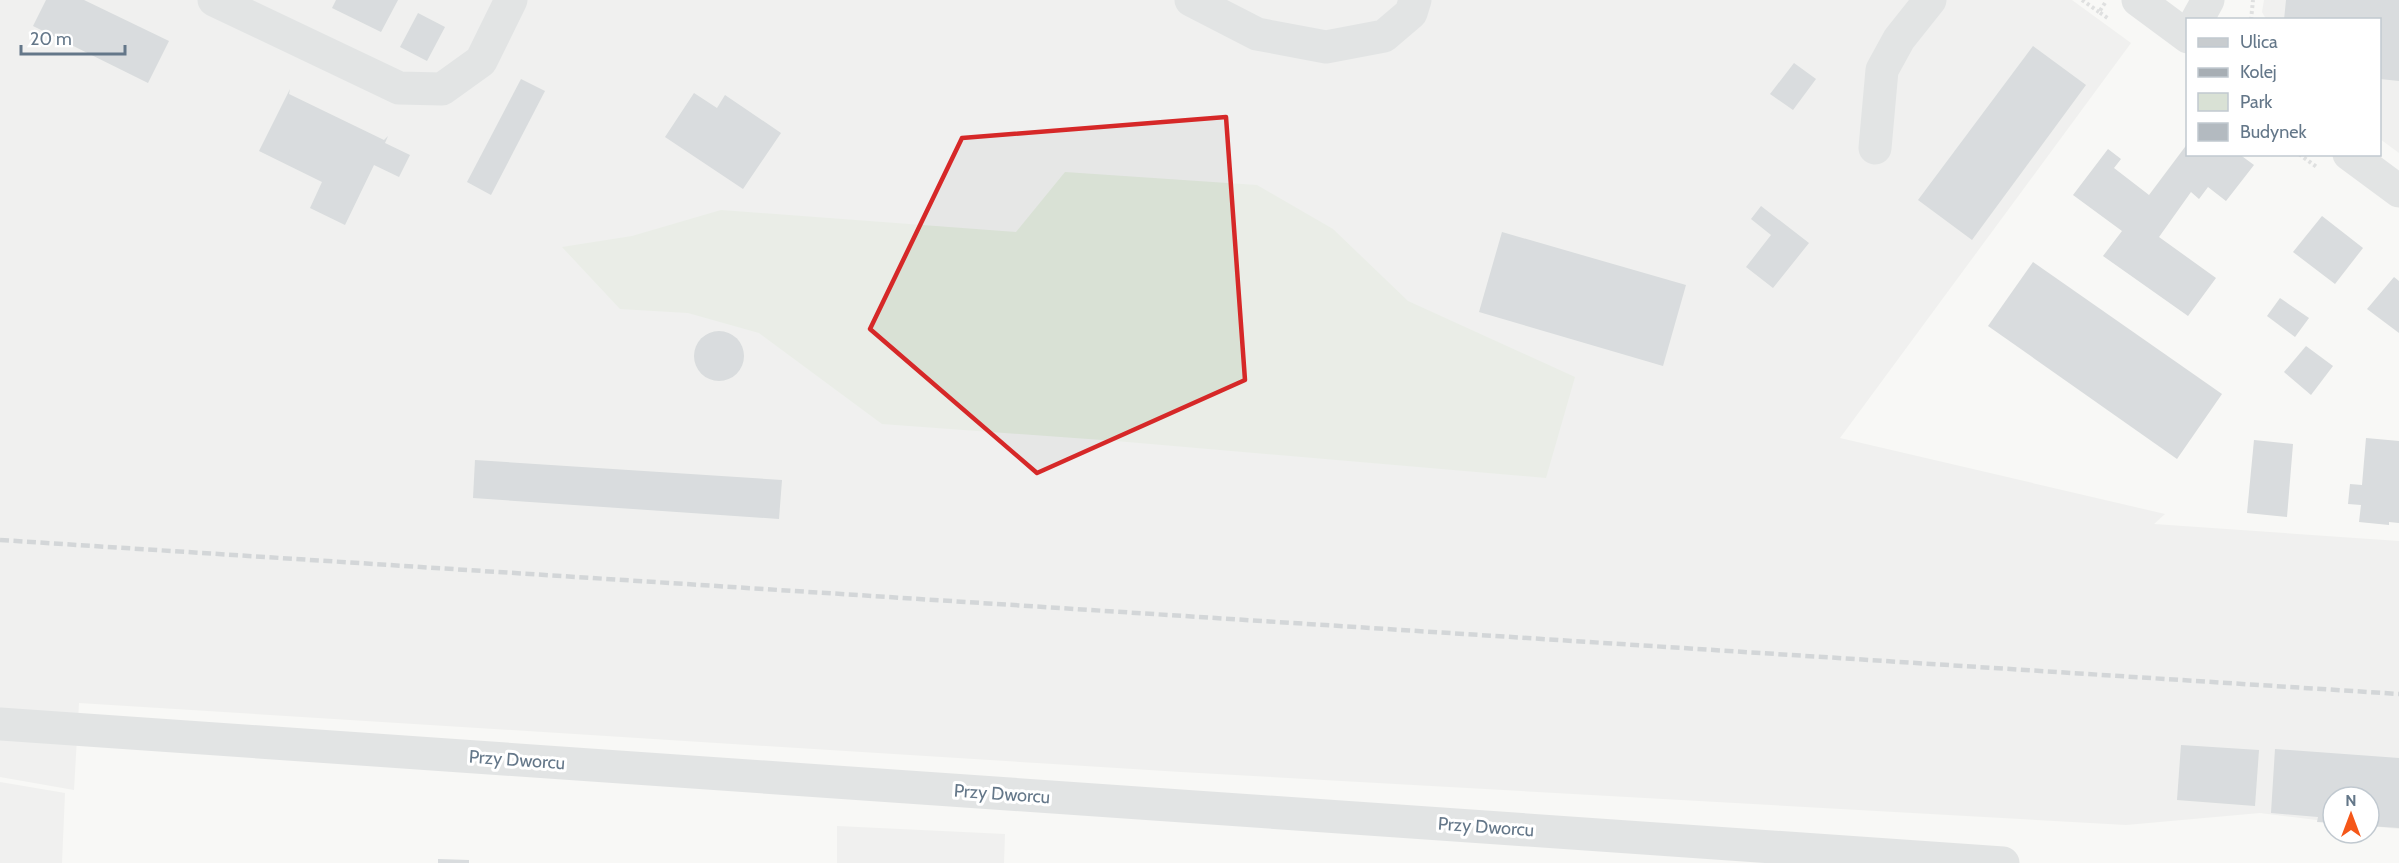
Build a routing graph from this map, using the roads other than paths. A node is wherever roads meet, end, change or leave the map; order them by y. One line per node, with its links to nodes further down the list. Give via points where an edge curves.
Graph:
1 (214, 0): 2 (street, via 399,88 441,89 481,61)
2 (510, 0)
3 (1191, 0): 4 (street, via 1257,34 1326,47 1384,36 1411,13)
4 (1415, 0)
5 (1930, 0): 10 (street, via 1899,39 1882,70)
6 (2138, 0): 9 (street)
7 (2208, 0): 8 (street)
8 (2198, 18)
9 (2186, 36)
10 (1875, 148)
11 (2352, 156): 12 (street)
12 (2399, 191)
13 (0, 724): 14 (street, Przy Dworcu)
14 (2003, 863)

